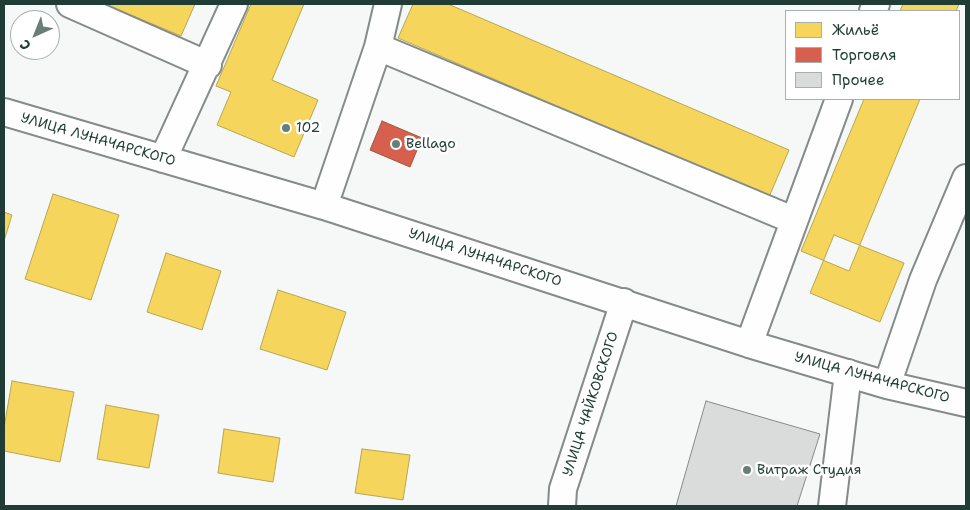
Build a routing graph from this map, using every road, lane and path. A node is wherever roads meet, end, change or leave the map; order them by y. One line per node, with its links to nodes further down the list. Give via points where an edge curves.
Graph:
1 (70, 4): 5 (street)
2 (234, 4): 5 (street)
3 (388, 4): 4 (street)
4 (378, 47): 10 (street); 11 (street)
5 (208, 64): 8 (street)
6 (839, 100): 11 (street)
7 (4, 112): 8 (street, УЛИЦА ЛУНАЧАРСКОГО)
8 (163, 159): 10 (street, УЛИЦА ЛУНАЧАРСКОГО)
9 (966, 178): 15 (street, via 923,280)
10 (324, 206): 12 (street, УЛИЦА ЛУНАЧАРСКОГО)
11 (793, 220): 13 (street)
12 (624, 302): 13 (street, УЛИЦА ЛУНАЧАРСКОГО); 17 (street, УЛИЦА ЧАЙКОВСКОГО, via 563,489)
13 (749, 344): 14 (street, УЛИЦА ЛУНАЧАРСКОГО)
14 (848, 373): 15 (street, УЛИЦА ЛУНАЧАРСКОГО); 18 (street)
15 (888, 385): 16 (street, УЛИЦА ЛУНАЧАРСКОГО)
16 (966, 403)
17 (562, 506)
18 (832, 506)

